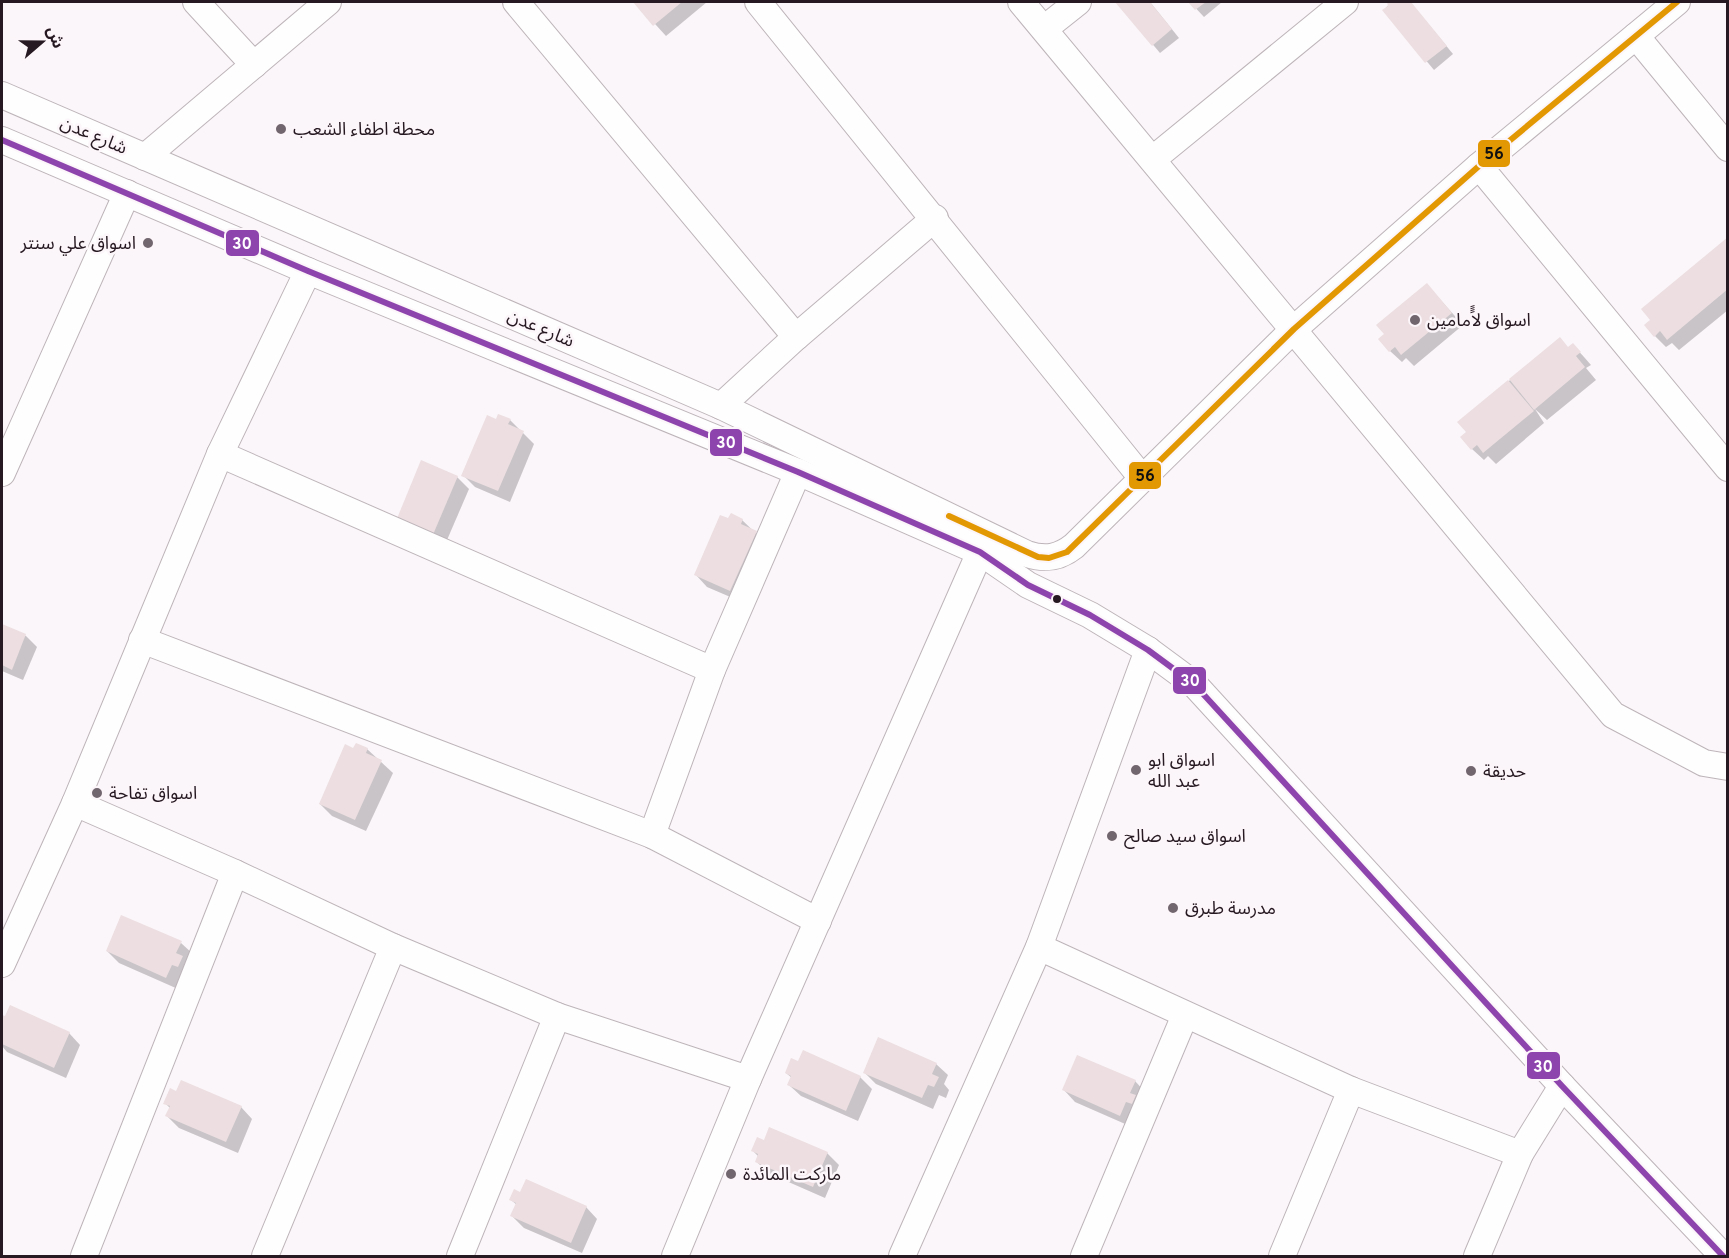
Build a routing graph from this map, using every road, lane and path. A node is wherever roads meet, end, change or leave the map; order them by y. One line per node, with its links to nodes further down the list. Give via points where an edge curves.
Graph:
1 (196, 2): 11 (street)
2 (328, 2): 11 (street)
3 (516, 2): 24 (street)
4 (758, 2): 20 (street)
5 (1022, 2): 9 (street)
6 (1078, 2): 9 (street)
7 (1345, 2): 16 (street)
8 (1677, 2): 10 (street)
9 (1044, 29): 16 (street)
10 (1636, 36): 14 (street); 17 (street)
11 (254, 65): 15 (street)
12 (2, 95): 15 (street, شارع عدن)
13 (2, 140): 18 (street, شارع عدن)
14 (1728, 148)
15 (145, 157): 19 (street, شارع عدن)
16 (1153, 159): 23 (street)
17 (1479, 166): 23 (street); 27 (street)
18 (127, 194): 21 (street, شارع عدن); 29 (street)
19 (263, 208): 21 (street); 25 (street, شارع عدن)
20 (935, 218): 24 (street); 30 (street)
21 (263, 252): 22 (street, شارع عدن)
22 (308, 271): 26 (street); 28 (street, شارع عدن)
23 (1294, 329): 30 (street); 35 (street, via 1613,715 1704,763)
24 (796, 336): 25 (street)
25 (721, 406): 30 (street, شارع عدن, via 1028,554 1049,558 1067,552)
26 (220, 454): 32 (street); 34 (street)
27 (1728, 468)
28 (798, 472): 31 (street, شارع عدن); 34 (street)
29 (2, 473)
30 (1143, 478)
31 (980, 552): 33 (street, شارع عدن, via 1028,585 1090,615); 39 (street)
32 (142, 640): 36 (street); 37 (street)
33 (1148, 650): 41 (street); 46 (street, شارع عدن, via 1194,684)
34 (712, 670): 37 (street)
35 (1728, 767)
36 (75, 803): 38 (street); 42 (street)
37 (652, 835): 39 (street)
38 (235, 873): 40 (street); 49 (street)
39 (818, 921): 45 (street)
40 (393, 947): 44 (street); 50 (street)
41 (1039, 947): 43 (street); 53 (street)
42 (2, 964)
43 (1185, 1015): 47 (street); 54 (street)
44 (557, 1016): 45 (street); 51 (street)
45 (748, 1079): 52 (street)
46 (1562, 1086): 48 (street); 57 (street, شارع عدن)
47 (1351, 1090): 48 (street); 55 (street)
48 (1520, 1154): 56 (street)
49 (84, 1257)
50 (265, 1257)
51 (460, 1257)
52 (675, 1257)
53 (902, 1257)
54 (1084, 1257)
55 (1282, 1257)
56 (1477, 1257)
57 (1723, 1257)

